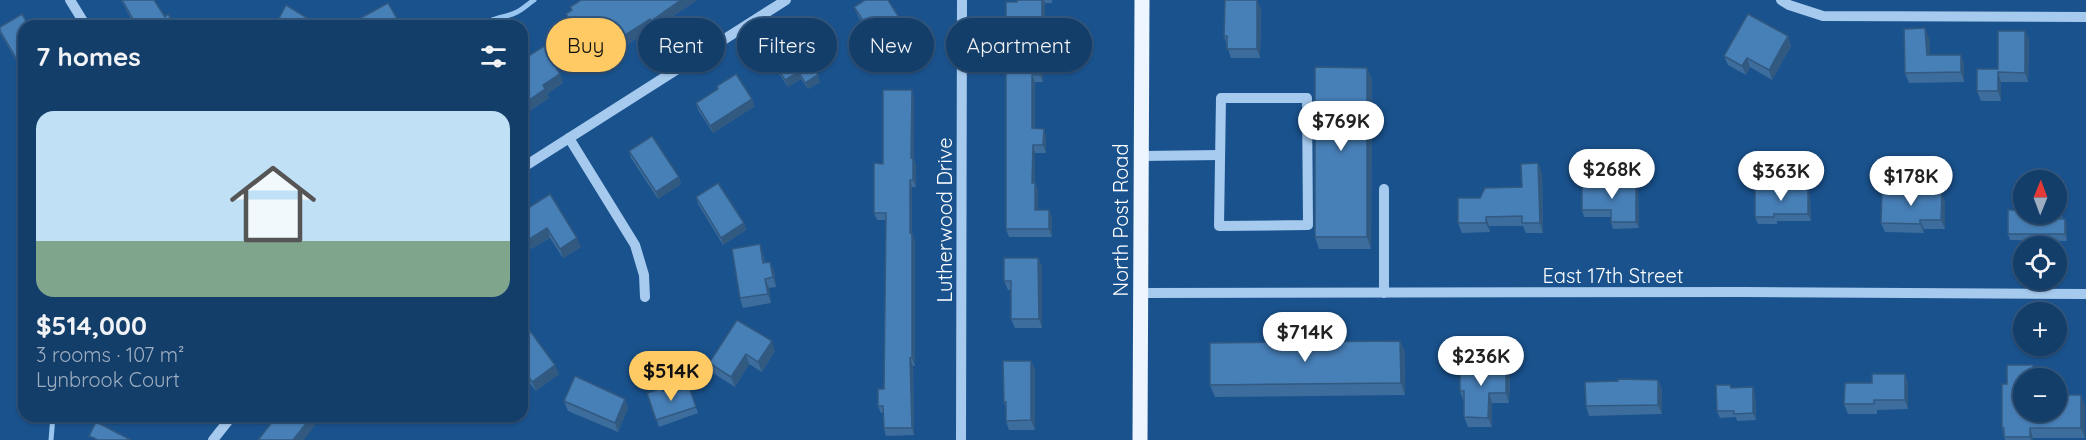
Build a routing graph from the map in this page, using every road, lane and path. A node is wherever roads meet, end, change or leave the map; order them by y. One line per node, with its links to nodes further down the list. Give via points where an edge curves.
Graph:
1 (70, 0): 7 (street)
2 (786, 0): 8 (street)
3 (962, 0): 19 (street, Lutherwood Drive)
4 (1142, 0): 10 (main road, North Post Road)
5 (1781, 0): 6 (street, via 1823,16)
6 (2086, 17)
7 (82, 20)
8 (569, 138): 11 (street); 16 (street, via 635,245 643,268)
9 (1220, 155): 9 (street, via 1219,226 1308,225 1307,98 1221,98); 10 (street)
10 (1141, 156): 13 (main road, North Post Road)
11 (528, 164)
12 (1384, 189): 14 (street)
13 (1141, 293): 14 (street, East 17th Street); 20 (main road, North Post Road)
14 (1384, 293): 15 (street, East 17th Street)
15 (2086, 294)
16 (645, 297)
17 (227, 422): 18 (street)
18 (213, 440)
19 (961, 440)
20 (1140, 440)

